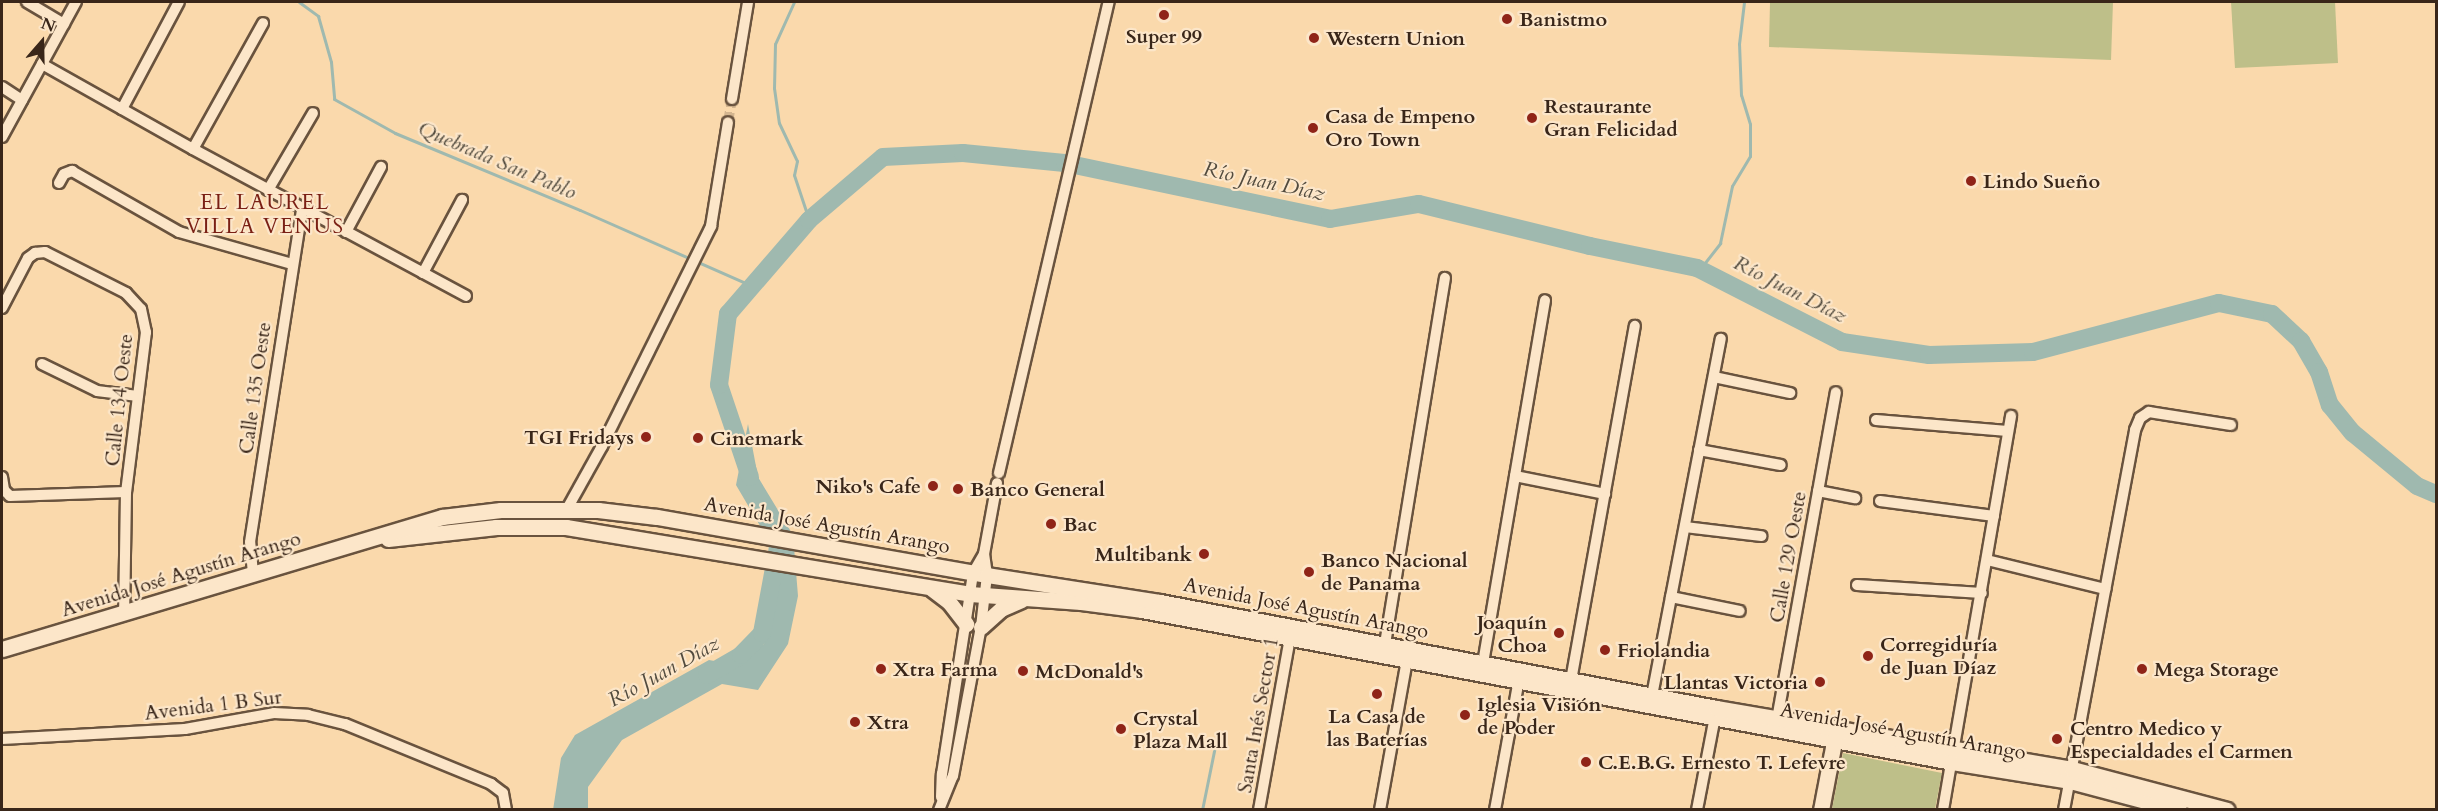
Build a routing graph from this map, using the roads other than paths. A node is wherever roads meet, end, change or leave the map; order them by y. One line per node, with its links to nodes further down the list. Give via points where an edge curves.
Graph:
1 (27, 2): 7 (street)
2 (76, 2): 7 (street)
3 (179, 2): 12 (street)
4 (748, 2): 10 (street)
5 (1109, 2): 58 (street, via 998,478)
6 (264, 23): 16 (street)
7 (64, 24): 8 (street)
8 (42, 64): 11 (street); 12 (street)
9 (2, 87): 11 (street)
10 (732, 99)
11 (22, 100): 15 (street)
12 (122, 109): 16 (street)
13 (313, 113): 19 (street)
14 (728, 122): 49 (street, via 711,225)
15 (2, 137)
16 (193, 149): 19 (street)
17 (381, 167): 22 (street)
18 (59, 183): 23 (street, via 64,174 72,171 178,232)
19 (268, 190): 21 (street)
20 (462, 200): 24 (street)
21 (302, 209): 22 (street); 23 (street, Calle 135 Oeste)
22 (346, 232): 24 (street)
23 (292, 264): 57 (street, Calle 135 Oeste, via 250,542)
24 (423, 273): 26 (street)
25 (1445, 278): 71 (street)
26 (466, 296)
27 (1545, 300): 42 (street)
28 (2, 308): 35 (street, Calle 134 Oeste, via 28,258 40,252 126,293 141,309 146,332)
29 (1635, 326): 46 (street)
30 (1721, 339): 32 (street)
31 (42, 364): 35 (street, via 97,391)
32 (1713, 377): 34 (street); 40 (street)
33 (1836, 392): 44 (street, Calle 129 Oeste)
34 (1790, 393)
35 (138, 396): 45 (street, Calle 134 Oeste)
36 (2011, 416): 39 (street)
37 (1876, 420): 39 (street)
38 (2231, 425): 61 (street, via 2149,412 2140,417)
39 (2008, 431): 50 (street)
40 (1699, 450): 41 (street); 52 (street)
41 (1781, 465)
42 (1515, 476): 46 (street); 74 (street)
43 (2, 477): 45 (street, via 4,490 10,496)
44 (1818, 491): 47 (street); 79 (street, Calle 129 Oeste)
45 (126, 492): 68 (street, Calle 134 Oeste)
46 (1605, 494): 76 (street)
47 (1855, 498)
48 (1880, 501): 50 (street)
49 (567, 509): 51 (main road); 53 (main road, via 577,522); 55 (main road, Avenida José Agustín Arango, via 501,510 442,517); 58 (main road, Avenida José Agustín Arango, via 624,512)
50 (1994, 516): 56 (street)
51 (529, 526): 53 (main road, Avenida José Agustín Arango, via 566,526); 55 (main road, Avenida José Agustín Arango)
52 (1685, 527): 54 (street); 65 (street)
53 (595, 532): 60 (main road, Avenida José Agustín Arango)
54 (1761, 536)
55 (373, 539): 57 (main road, Avenida José Agustín Arango)
56 (1987, 560): 61 (street); 62 (street)
57 (253, 574): 68 (main road, Avenida José Agustín Arango)
58 (980, 574): 63 (street); 64 (street); 70 (main road, Avenida José Agustín Arango, via 1094,591)
59 (1857, 585): 62 (street)
60 (929, 587): 63 (main road, Avenida José Agustín Arango); 69 (main road)
61 (2105, 589): 83 (street)
62 (1982, 593): 82 (street)
63 (970, 594): 64 (main road, Avenida José Agustín Arango); 69 (street)
64 (986, 596): 66 (main road, Avenida José Agustín Arango); 69 (street)
65 (1671, 597): 67 (street); 77 (street)
66 (1025, 599): 69 (main road); 70 (main road, Avenida José Agustín Arango, via 1142,610)
67 (1740, 611)
68 (124, 613): 72 (main road, Avenida José Agustín Arango)
69 (974, 625): 85 (street, via 942,774); 85 (street, via 953,776)
70 (1291, 633): 71 (main road, Avenida José Agustín Arango); 73 (main road, Avenida José Agustín Arango); 87 (street, Santa Inés Sector 1)
71 (1385, 644): 73 (main road, Avenida José Agustín Arango)
72 (2, 649)
73 (1409, 654): 74 (main road, Avenida José Agustín Arango); 88 (street)
74 (1483, 668): 75 (main road, Avenida José Agustín Arango)
75 (1520, 675): 76 (main road, Avenida José Agustín Arango); 89 (street)
76 (1570, 685): 77 (main road, Avenida José Agustín Arango)
77 (1651, 700): 78 (main road, Avenida José Agustín Arango)
78 (1715, 713): 79 (main road, Avenida José Agustín Arango); 90 (street)
79 (1777, 723): 80 (main road, Avenida José Agustín Arango)
80 (1836, 734): 82 (main road, Avenida José Agustín Arango); 91 (main road)
81 (2, 739): 86 (street, Avenida 1 B Sur, via 185,729 274,713 308,715 345,724 491,784 503,794)
82 (1954, 756): 83 (main road, Avenida José Agustín Arango); 92 (street)
83 (2071, 775): 84 (main road, Avenida José Agustín Arango); 93 (street); 94 (main road, Avenida José Agustín Arango)
84 (2192, 804): 95 (main road, Avenida José Agustín Arango)
85 (940, 805)
86 (506, 810)
87 (1259, 810)
88 (1380, 810)
89 (1495, 810)
90 (1697, 810)
91 (1821, 810)
92 (1943, 810)
93 (2064, 810)
94 (2179, 810)
95 (2227, 810)

